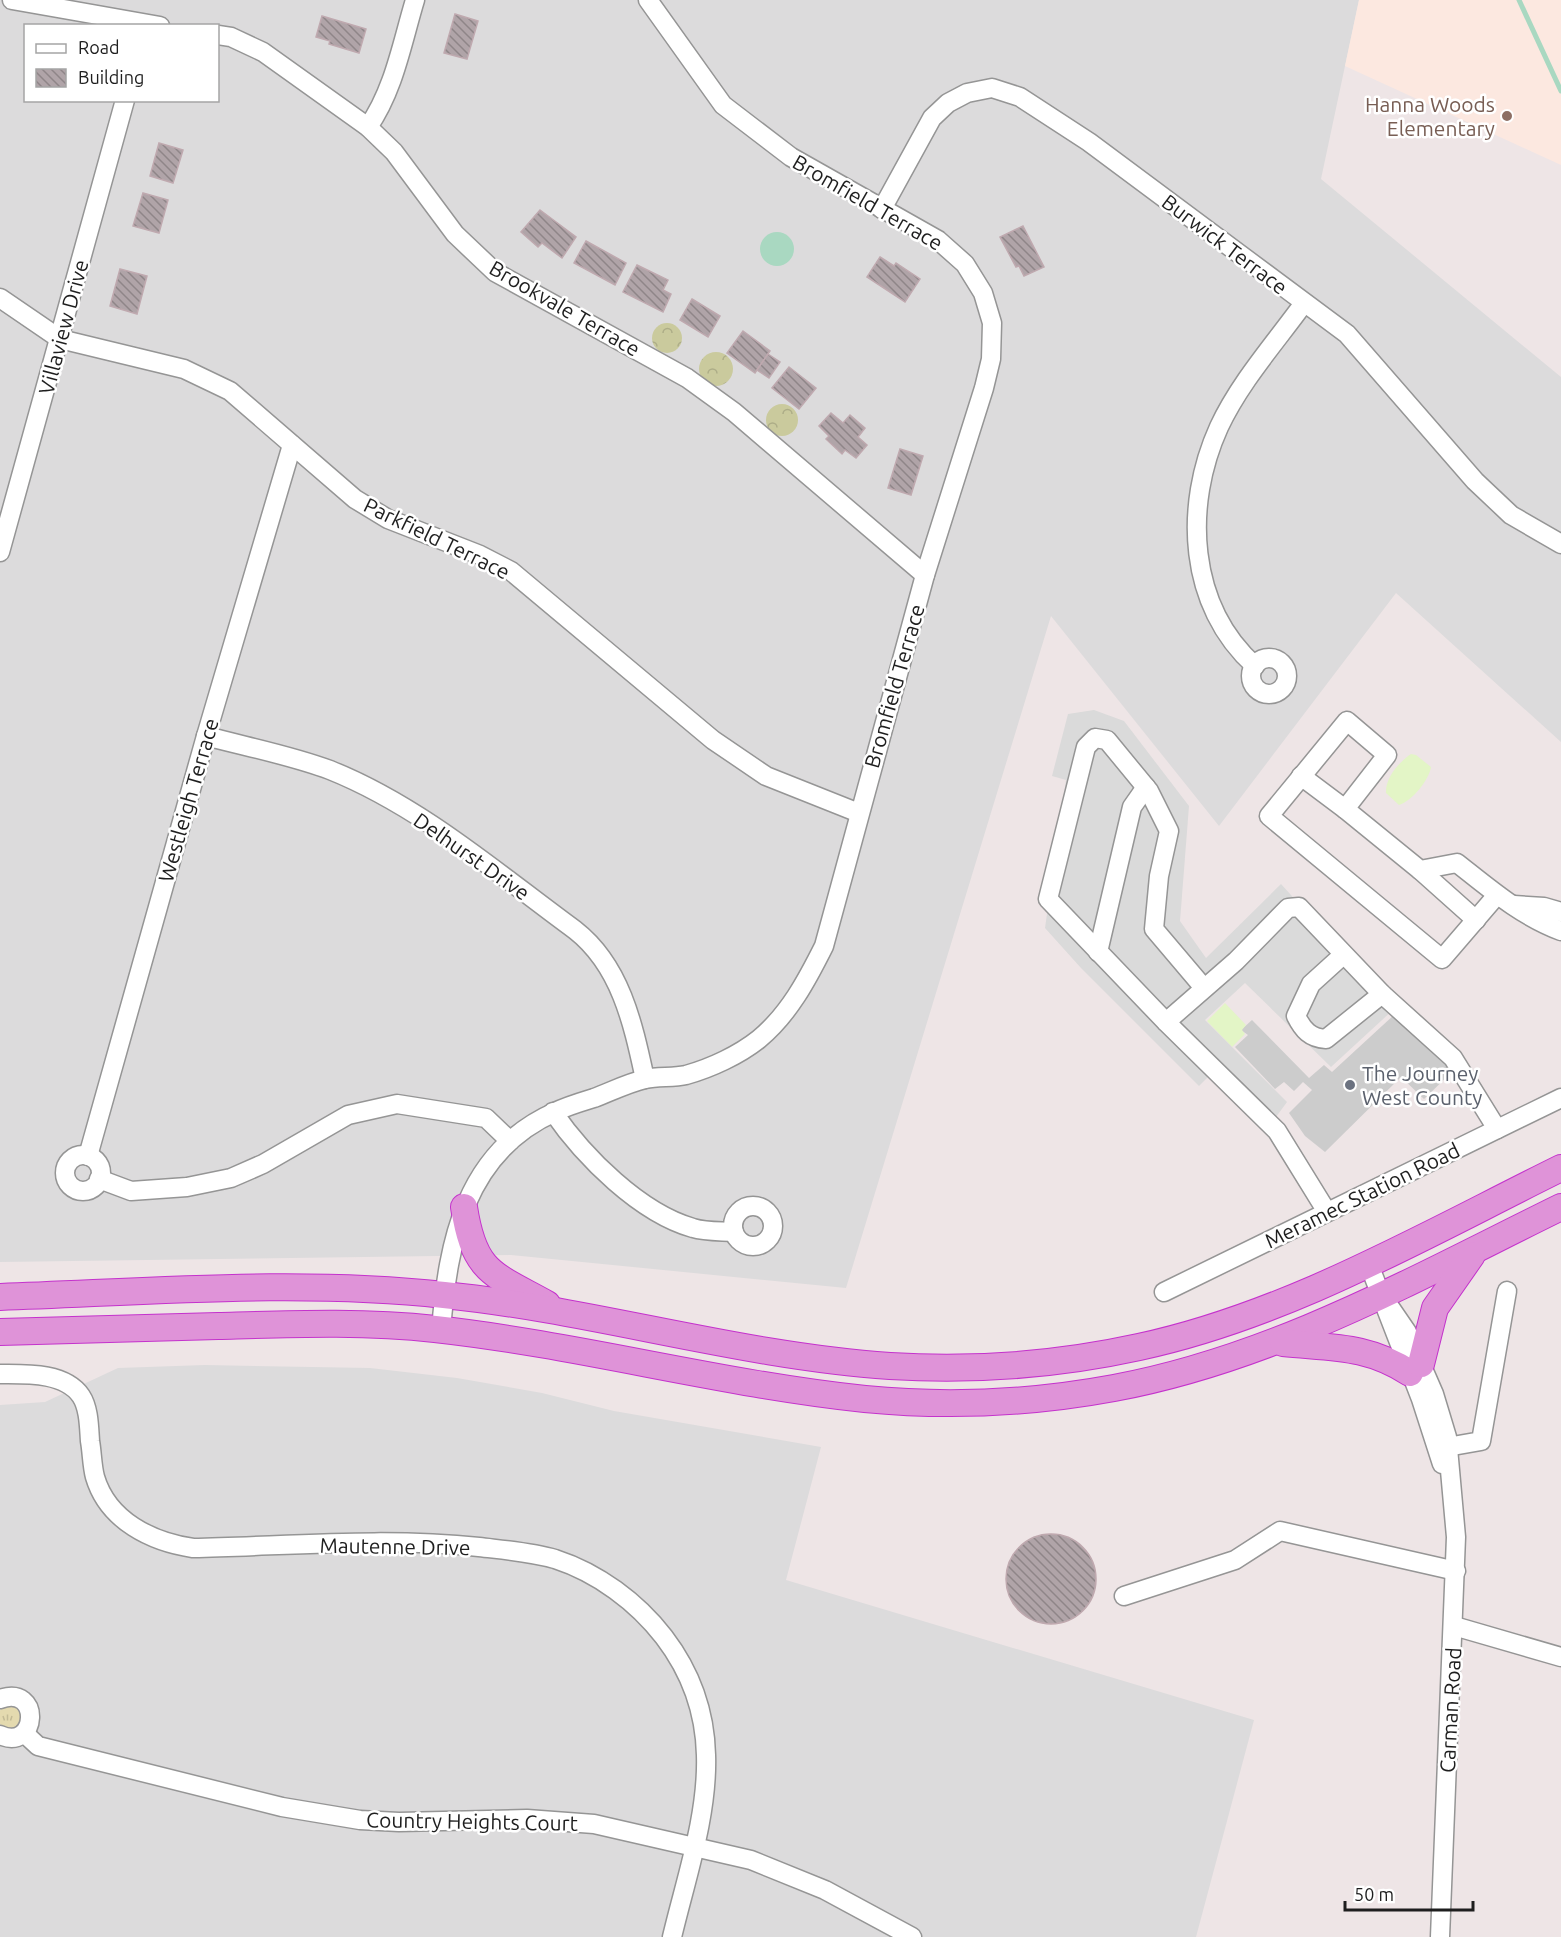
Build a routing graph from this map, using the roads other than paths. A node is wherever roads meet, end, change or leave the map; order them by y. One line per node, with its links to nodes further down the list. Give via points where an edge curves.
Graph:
1 (12, 0): 4 (street)
2 (415, 0): 7 (street, via 387,93)
3 (648, 0): 8 (street, Bromfield Terrace, via 723,105 791,157)
4 (145, 24)
5 (219, 35): 7 (street, Brookvale Terrace, via 263,52)
6 (124, 102): 11 (street, Villaview Drive)
7 (368, 127): 15 (street, Brookvale Terrace, via 394,152 455,234 495,272 687,378 734,412)
8 (882, 209): 10 (street, Burwick Terrace, via 932,118 967,93 992,88 1020,97 1089,142); 15 (street, Bromfield Terrace, via 939,240 965,264 983,293 992,323 991,359 984,388)
9 (0, 298): 11 (street, Parkfield Terrace)
10 (1304, 303): 13 (street, Burwick Terrace, via 1347,334 1475,481 1511,515); 16 (street, via 1236,396 1220,426 1209,452 1197,505 1200,569 1209,602 1229,641)
11 (60, 339): 12 (street, Parkfield Terrace, via 184,369 230,392); 14 (street, Villaview Drive)
12 (292, 445): 17 (street, Westleigh Terrace); 21 (street, Parkfield Terrace, via 355,499 388,519 511,571 713,740 766,776)
13 (1561, 544)
14 (0, 552)
15 (926, 575): 21 (street, Bromfield Terrace)
16 (1254, 666)
17 (206, 736): 32 (street, Delhurst Drive, via 328,770 357,782 408,811 587,940 619,985); 37 (street, Westleigh Terrace)
18 (1301, 776): 20 (street); 20 (street, via 1347,721 1387,755); 25 (street, via 1269,816 1442,959)
19 (1146, 787): 27 (street, via 1132,807); 27 (street, via 1107,740 1095,738 1086,747 1048,899); 29 (street, via 1168,831 1154,929)
20 (1345, 809): 22 (street)
21 (859, 813): 32 (street, Bromfield Terrace, via 824,946 786,1011 759,1039 731,1057 685,1075)
22 (1420, 870): 23 (street, via 1457,863); 25 (street)
23 (1504, 900): 24 (street); 25 (street); 26 (street, via 1536,921)
24 (1561, 912)
25 (1476, 920)
26 (1561, 931)
27 (1098, 952): 31 (street)
28 (1344, 955): 29 (street, via 1299,907 1288,908); 30 (street); 30 (street, via 1311,984 1296,1016 1302,1029 1315,1038 1326,1039)
29 (1204, 988): 31 (street)
30 (1382, 994): 35 (street, via 1453,1058)
31 (1166, 1022): 42 (street, via 1277,1131)
32 (645, 1079): 34 (street, Bromfield Terrace)
33 (1561, 1098): 35 (street, Meramec Station Road)
34 (553, 1113): 36 (street, Bromfield Terrace); 43 (street, via 592,1163 649,1205 693,1228)
35 (1497, 1129): 42 (street, Meramec Station Road)
36 (510, 1141): 39 (street, via 486,1118 397,1104 348,1115 231,1178 187,1187 131,1191); 40 (street, Bromfield Terrace, via 491,1160)
37 (88, 1156): 39 (street, via 98,1162); 39 (street, via 72,1159 66,1168 66,1180 80,1191 92,1188)
38 (1561, 1168): 45 (highway)
39 (99, 1179)
40 (464, 1207): 48 (street, Bromfield Terrace); 51 (highway, via 468,1233 479,1260 509,1283)
41 (1561, 1207): 44 (highway)
42 (1328, 1212): 47 (street, Meramec Station Road)
43 (734, 1232)
44 (1477, 1249): 50 (highway); 55 (highway, via 1435,1308)
45 (1368, 1262): 50 (street, Carman Road); 51 (highway, via 1258,1312 1198,1332 1139,1347 1014,1365 888,1366 825,1359)
46 (1507, 1291): 57 (street, via 1480,1441)
47 (1164, 1293)
48 (444, 1295): 49 (highway, via 336,1288); 51 (highway); 52 (street, Bromfield Terrace)
49 (0, 1297)
50 (1383, 1297): 54 (highway); 55 (street, Carman Road, via 1407,1332)
51 (563, 1313)
52 (441, 1330): 53 (highway, via 332,1323); 54 (highway, via 806,1391 929,1403 1052,1397 1114,1388 1175,1375)
53 (0, 1332)
54 (1276, 1342): 55 (highway, via 1365,1350)
55 (1416, 1369): 57 (street, Carman Road, via 1434,1394); 58 (street, Carman Road)
56 (0, 1374): 66 (street, Mautenne Drive, via 56,1379 81,1396 87,1413 95,1478 106,1498 131,1526 170,1545 193,1548 427,1542 513,1551 555,1560 596,1577 652,1621 673,1648 690,1680 704,1724 706,1756 703,1802)
57 (1447, 1447): 58 (street, Carman Road)
58 (1449, 1483): 59 (street, Carman Road)
59 (1456, 1572): 60 (street, via 1280,1531 1235,1560); 61 (street, Carman Road)
60 (1124, 1596)
61 (1454, 1626): 62 (street); 69 (street, Carman Road)
62 (1561, 1657)
63 (0, 1699): 64 (street, via 13,1697 29,1708 30,1721)
64 (24, 1733): 65 (street, via 11,1738); 66 (street, Country Heights Court, via 38,1746 324,1815 399,1822 558,1820)
65 (0, 1735)
66 (694, 1846): 67 (street, Mautenne Drive); 68 (street, Country Heights Court, via 751,1860 797,1878)
67 (672, 1937)
68 (912, 1937)
69 (1440, 1937)

